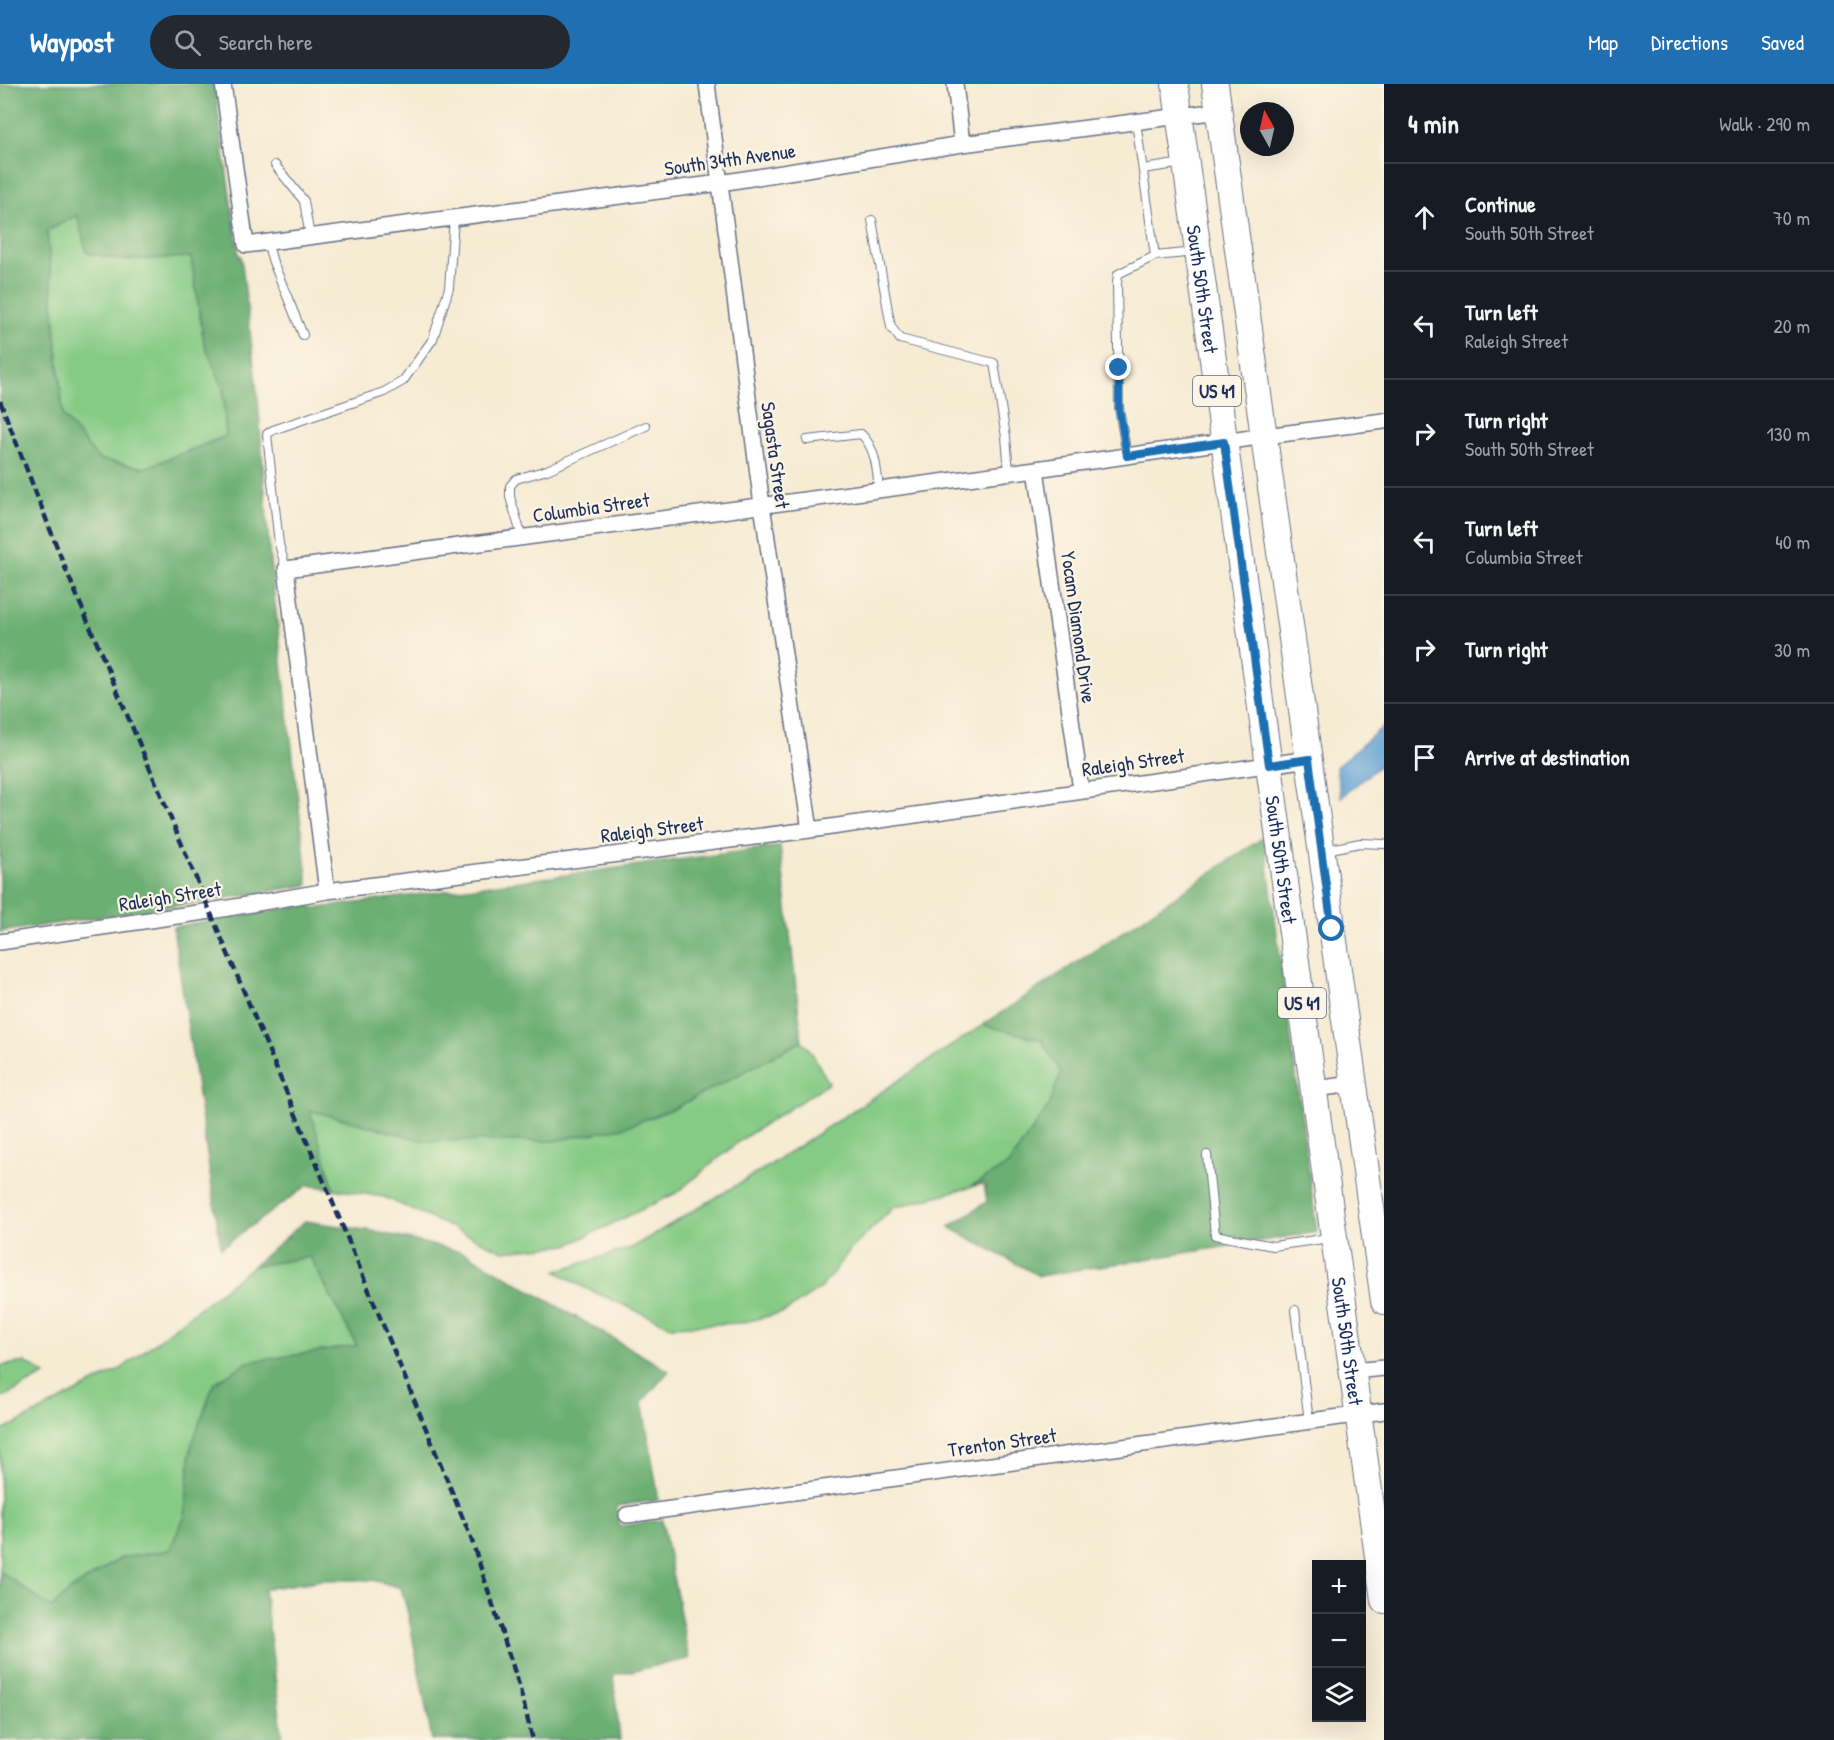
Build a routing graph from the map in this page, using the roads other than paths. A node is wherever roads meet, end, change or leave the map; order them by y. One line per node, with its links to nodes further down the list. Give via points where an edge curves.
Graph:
1 (223, 84): 17 (street, South 34th Avenue, via 246,245)
2 (707, 84): 13 (street, Sagasta Street)
3 (955, 84): 9 (street)
4 (1175, 84): 7 (main road, South 50th Street / US 41)
5 (1215, 84): 6 (main road, South 50th Street / US 41)
6 (1219, 111): 7 (street, South 34th Avenue); 23 (main road, South 50th Street / US 41)
7 (1179, 116): 8 (street, South 34th Avenue); 10 (main road, South 50th Street / US 41)
8 (1136, 122): 9 (street, South 34th Avenue); 12 (lane)
9 (962, 144): 13 (street, South 34th Avenue)
10 (1186, 162): 12 (lane); 18 (main road, South 50th Street / US 41)
11 (275, 165): 16 (lane, via 303,201)
12 (1143, 169): 19 (lane)
13 (720, 183): 14 (street, South 34th Avenue); 30 (street, Sagasta Street)
14 (454, 218): 16 (street, South 34th Avenue); 32 (lane, via 449,288 433,339 403,381 384,392 267,434 279,544)
15 (872, 220): 28 (lane, via 891,327 900,339 994,363)
16 (310, 237): 17 (street, South 34th Avenue)
17 (267, 242): 20 (lane)
18 (1198, 252): 19 (lane); 25 (main road, South 50th Street / US 41)
19 (1155, 256): 26 (lane, via 1119,274 1116,283 1119,408)
20 (303, 335)
21 (1384, 422): 23 (street, Columbia Street)
22 (646, 426): 31 (lane, via 547,470 516,479 510,486 510,497)
23 (1264, 436): 25 (street, Columbia Street); 33 (main road, South 50th Street / US 41)
24 (807, 440): 29 (lane, via 861,434 875,461)
25 (1224, 442): 26 (street, Columbia Street); 34 (main road, South 50th Street / US 41)
26 (1127, 456): 27 (street, Columbia Street)
27 (1036, 469): 28 (street, Columbia Street); 35 (street, Yocam Diamond Drive)
28 (1009, 472): 29 (street, Columbia Street)
29 (879, 489): 30 (street, Columbia Street)
30 (762, 505): 31 (street, Columbia Street); 36 (street, Sagasta Street)
31 (522, 537): 32 (street, Columbia Street)
32 (286, 569): 39 (street)
33 (1309, 759): 34 (street, Raleigh Street); 38 (main road, South 50th Street / US 41)
34 (1269, 765): 35 (street, Raleigh Street); 42 (main road, South 50th Street / US 41)
35 (1081, 790): 36 (street, Raleigh Street)
36 (810, 830): 39 (street, Raleigh Street)
37 (1384, 844): 38 (lane, via 1360,843)
38 (1322, 851): 41 (main road, South 50th Street / US 41)
39 (327, 891): 40 (street, Raleigh Street)
40 (0, 942)
41 (1354, 1084): 42 (street); 45 (main road, South 50th Street / US 41)
42 (1314, 1089): 44 (main road, South 50th Street / US 41)
43 (1207, 1155): 44 (lane, via 1215,1235 1273,1246)
44 (1334, 1237): 48 (main road, South 50th Street / US 41)
45 (1384, 1301)
46 (1295, 1310): 51 (lane)
47 (1384, 1368): 48 (street)
48 (1353, 1371): 50 (main road, South 50th Street / US 41)
49 (1384, 1411): 50 (street, Trenton Street)
50 (1358, 1414): 51 (street, Trenton Street); 53 (main road, South 50th Street / US 41)
51 (1309, 1421): 52 (street, Trenton Street)
52 (627, 1515)
53 (1384, 1600)

